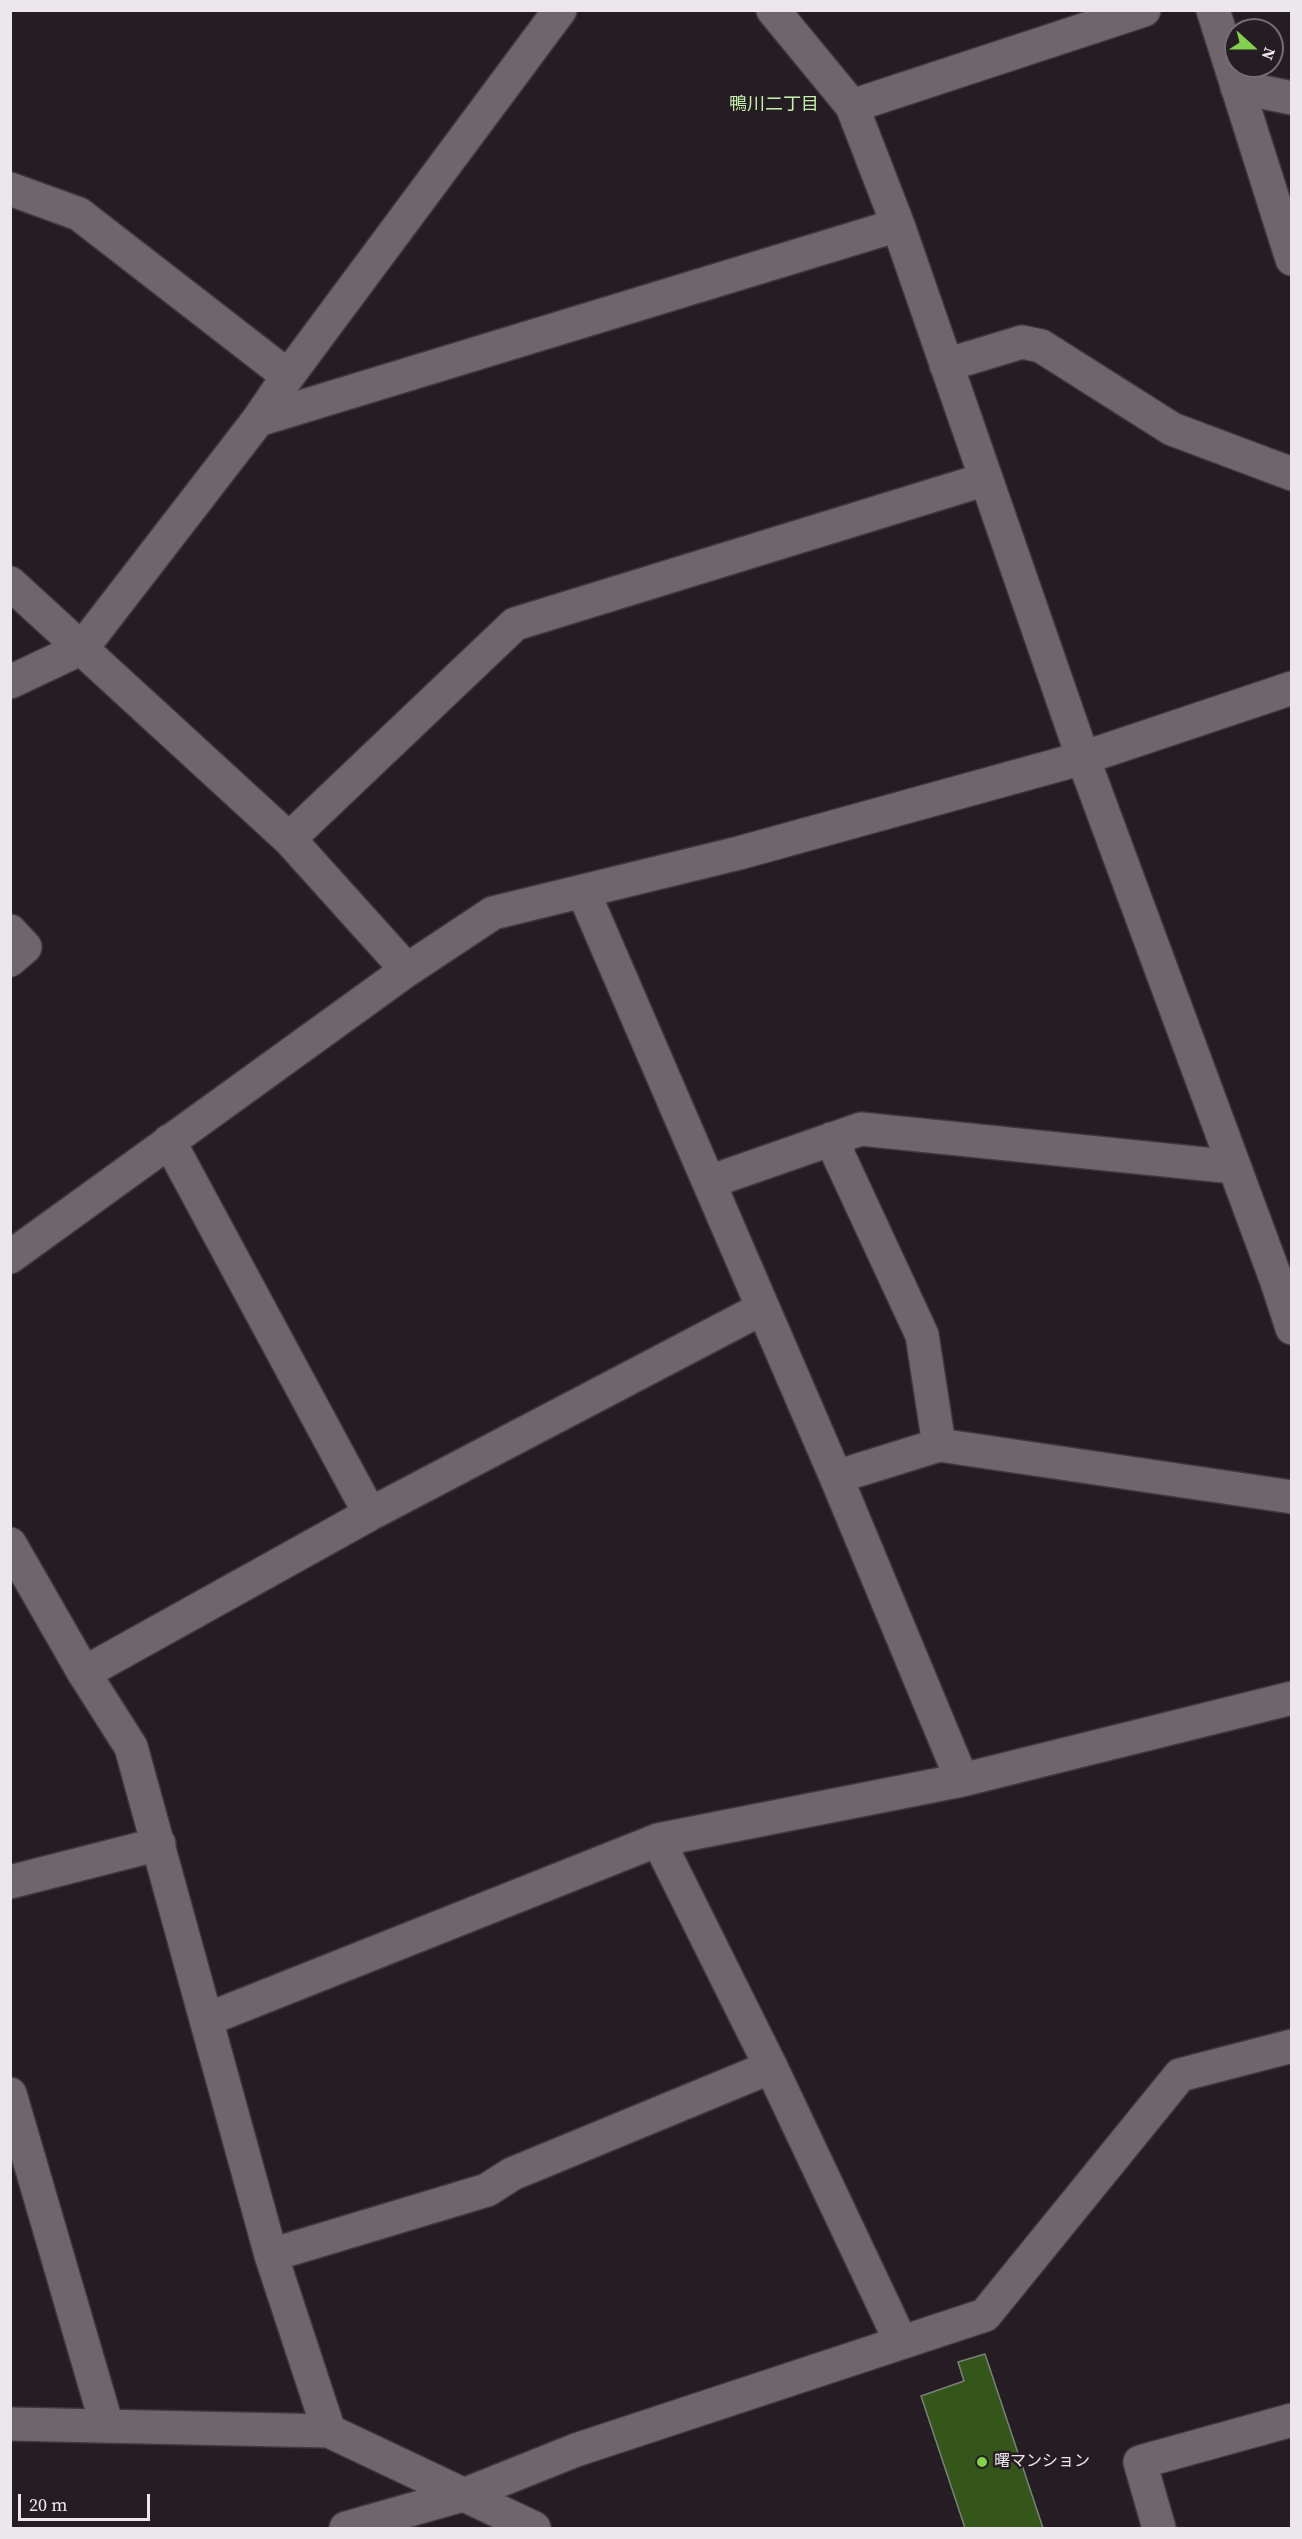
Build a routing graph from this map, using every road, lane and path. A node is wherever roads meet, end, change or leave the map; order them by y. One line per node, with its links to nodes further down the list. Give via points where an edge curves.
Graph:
1 (560, 10): 12 (street)
2 (773, 10): 7 (street)
3 (1144, 10): 7 (street)
4 (1213, 10): 5 (street)
5 (1237, 87): 6 (street); 10 (street)
6 (1292, 98)
7 (852, 106): 9 (street)
8 (10, 189): 12 (street, via 79,213)
9 (898, 225): 11 (street); 13 (street)
10 (1292, 259)
11 (946, 365): 14 (street, via 1022,342 1041,346 1172,429); 15 (street)
12 (288, 376): 13 (street)
13 (258, 420): 17 (street)
14 (1292, 474)
15 (986, 479): 20 (street); 21 (street, via 515,624)
16 (10, 583): 17 (street)
17 (82, 648): 18 (street); 21 (street)
18 (10, 682)
19 (1292, 688): 20 (street)
20 (1083, 758): 22 (street, via 740,853); 28 (street)
21 (290, 839): 25 (street)
22 (583, 891): 25 (street, via 493,913); 29 (street)
23 (10, 931): 24 (street, via 25,947)
24 (10, 960)
25 (407, 970): 27 (street)
26 (831, 1139): 28 (street, via 861,1129); 29 (street); 34 (street, via 922,1335)
27 (169, 1141): 30 (street); 37 (street)
28 (1234, 1167): 31 (street)
29 (709, 1182): 32 (street)
30 (10, 1257)
31 (1284, 1276): 33 (street)
32 (764, 1308): 35 (street); 37 (street)
33 (1292, 1328)
34 (939, 1445): 35 (street); 36 (street)
35 (836, 1477): 41 (street)
36 (1292, 1497)
37 (370, 1514): 39 (street)
38 (10, 1544): 39 (street)
39 (84, 1673): 43 (street, via 131,1747)
40 (1292, 1698): 41 (street)
41 (962, 1780): 42 (street)
42 (658, 1840): 45 (street); 47 (street)
43 (159, 1844): 44 (street); 45 (street)
44 (10, 1882)
45 (208, 2019): 49 (street)
46 (1292, 2046): 50 (street, via 1180,2075 985,2314)
47 (771, 2067): 49 (street, via 512,2174 487,2190); 50 (street)
48 (10, 2094): 53 (street)
49 (271, 2255): 54 (street)
50 (901, 2342): 55 (street, via 576,2450)
51 (1292, 2420): 58 (street, via 1140,2462)
52 (10, 2424): 53 (street)
53 (107, 2426): 54 (street)
54 (329, 2431): 55 (street)
55 (466, 2494): 56 (street); 57 (street)
56 (346, 2529)
57 (534, 2529)
58 (1159, 2529)

